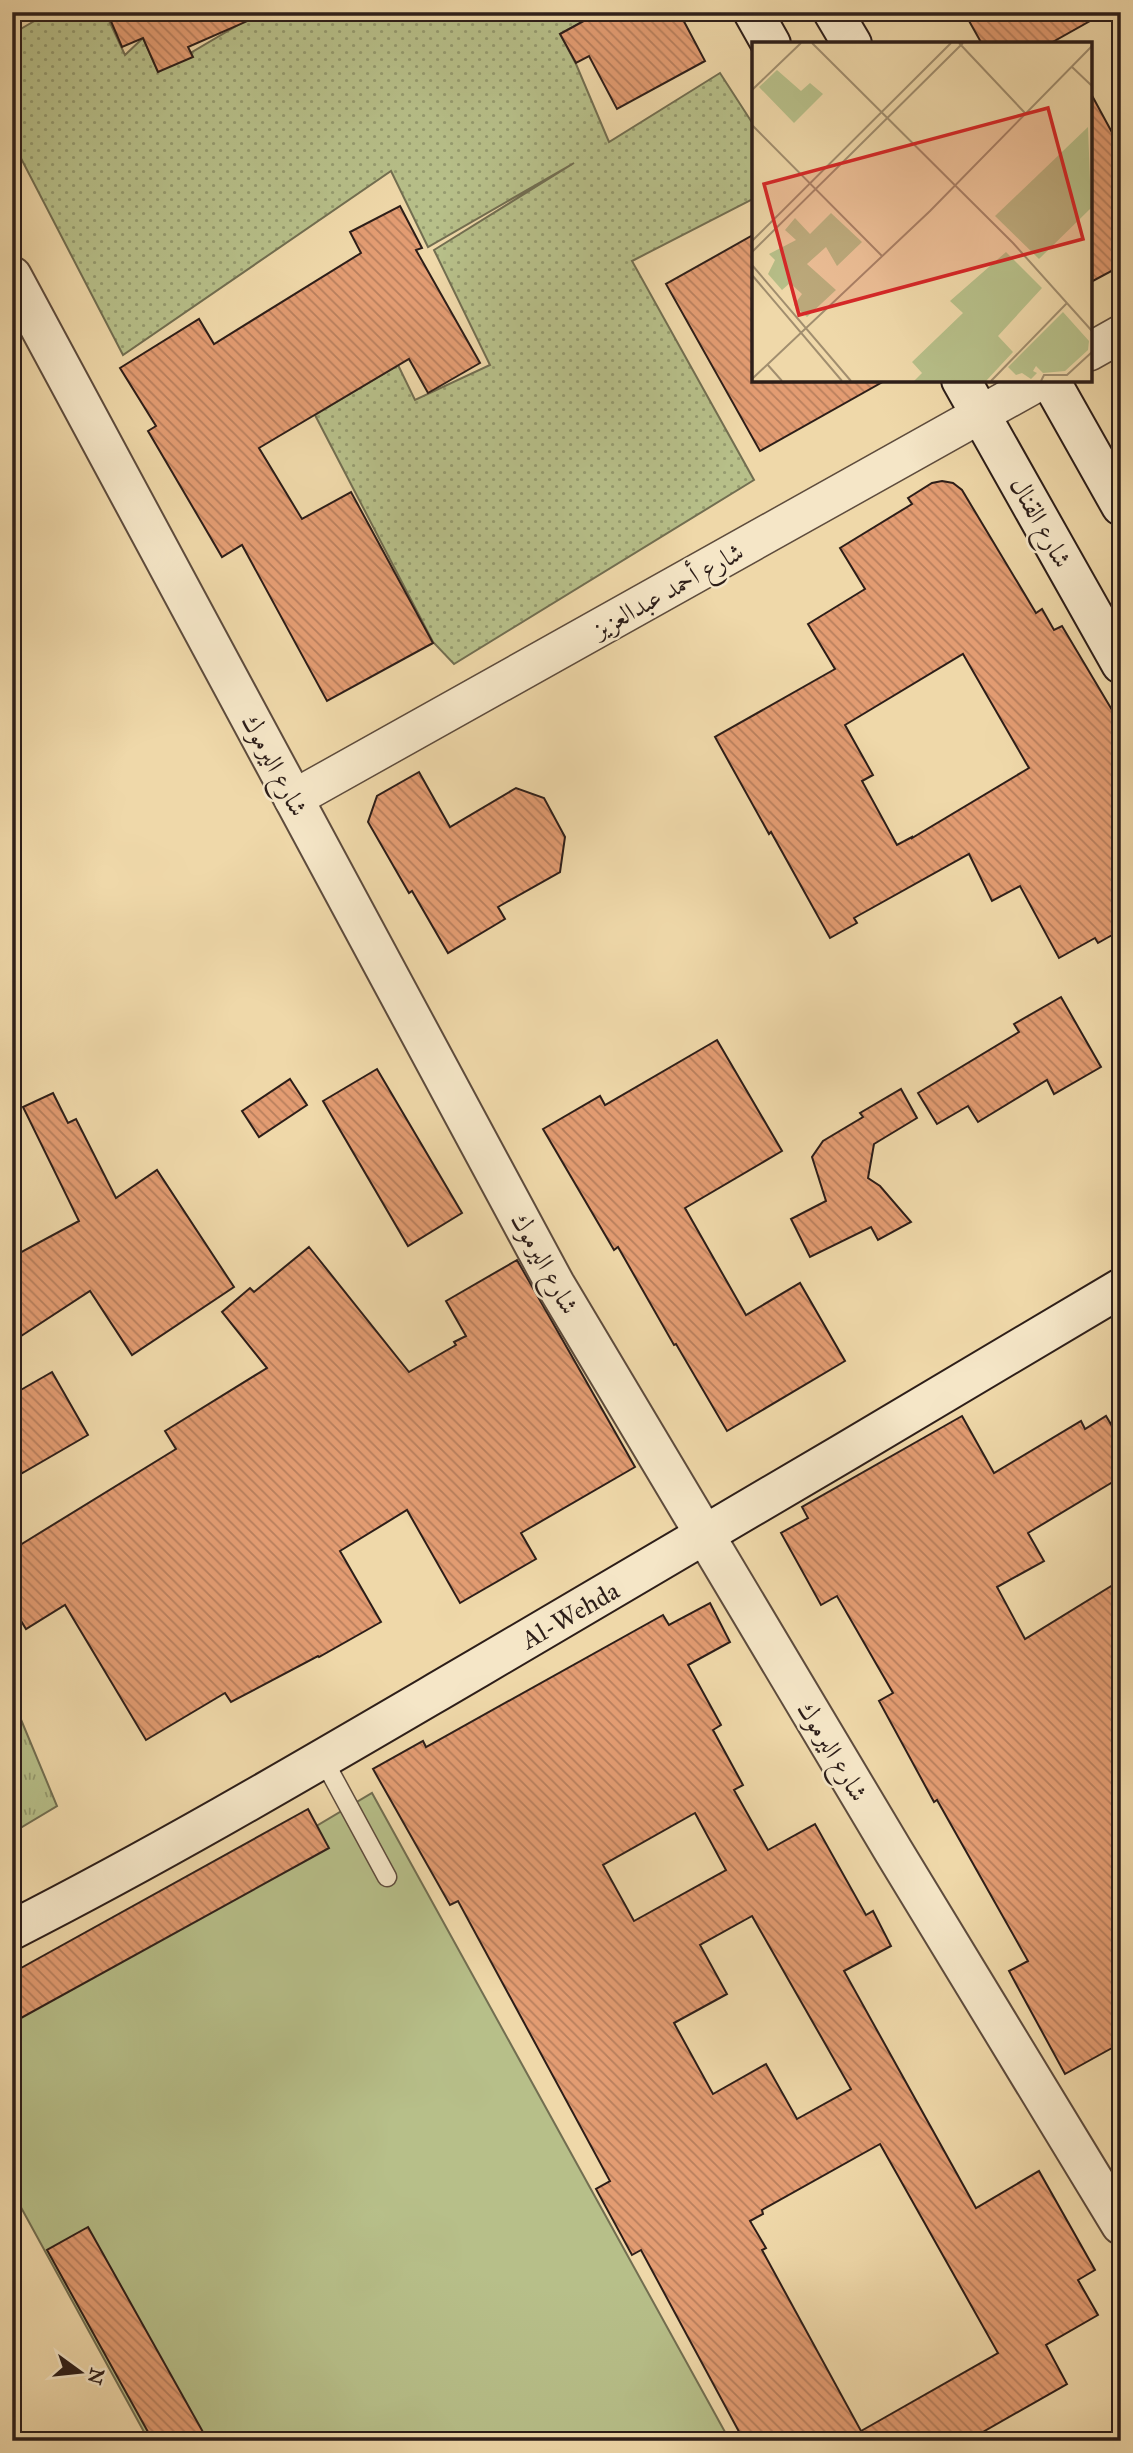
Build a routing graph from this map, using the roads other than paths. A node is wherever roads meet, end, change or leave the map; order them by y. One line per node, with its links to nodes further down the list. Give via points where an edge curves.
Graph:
1 (753, 12): 3 (street)
2 (834, 12): 4 (street)
3 (770, 42)
4 (851, 42)
5 (12, 276): 14 (street, شارع اليرموك)
6 (1121, 334): 7 (street)
7 (1091, 351)
8 (962, 382): 11 (street, شارع القنال)
9 (1039, 382): 11 (street, شارع أحمد عبدالعزيز)
10 (1051, 382): 12 (street)
11 (982, 415): 13 (street, شارع القنال); 14 (street, شارع أحمد عبدالعزيز)
12 (1121, 506)
13 (1121, 664)
14 (293, 799): 16 (street, شارع اليرموك, via 555,1284)
15 (1121, 1288): 16 (street, Al-Wehda)
16 (705, 1536): 17 (street, Al-Wehda); 20 (street, شارع اليرموك)
17 (323, 1759): 18 (lane); 19 (street, Al-Wehda)
18 (387, 1877)
19 (12, 1930)
20 (1121, 2225)

